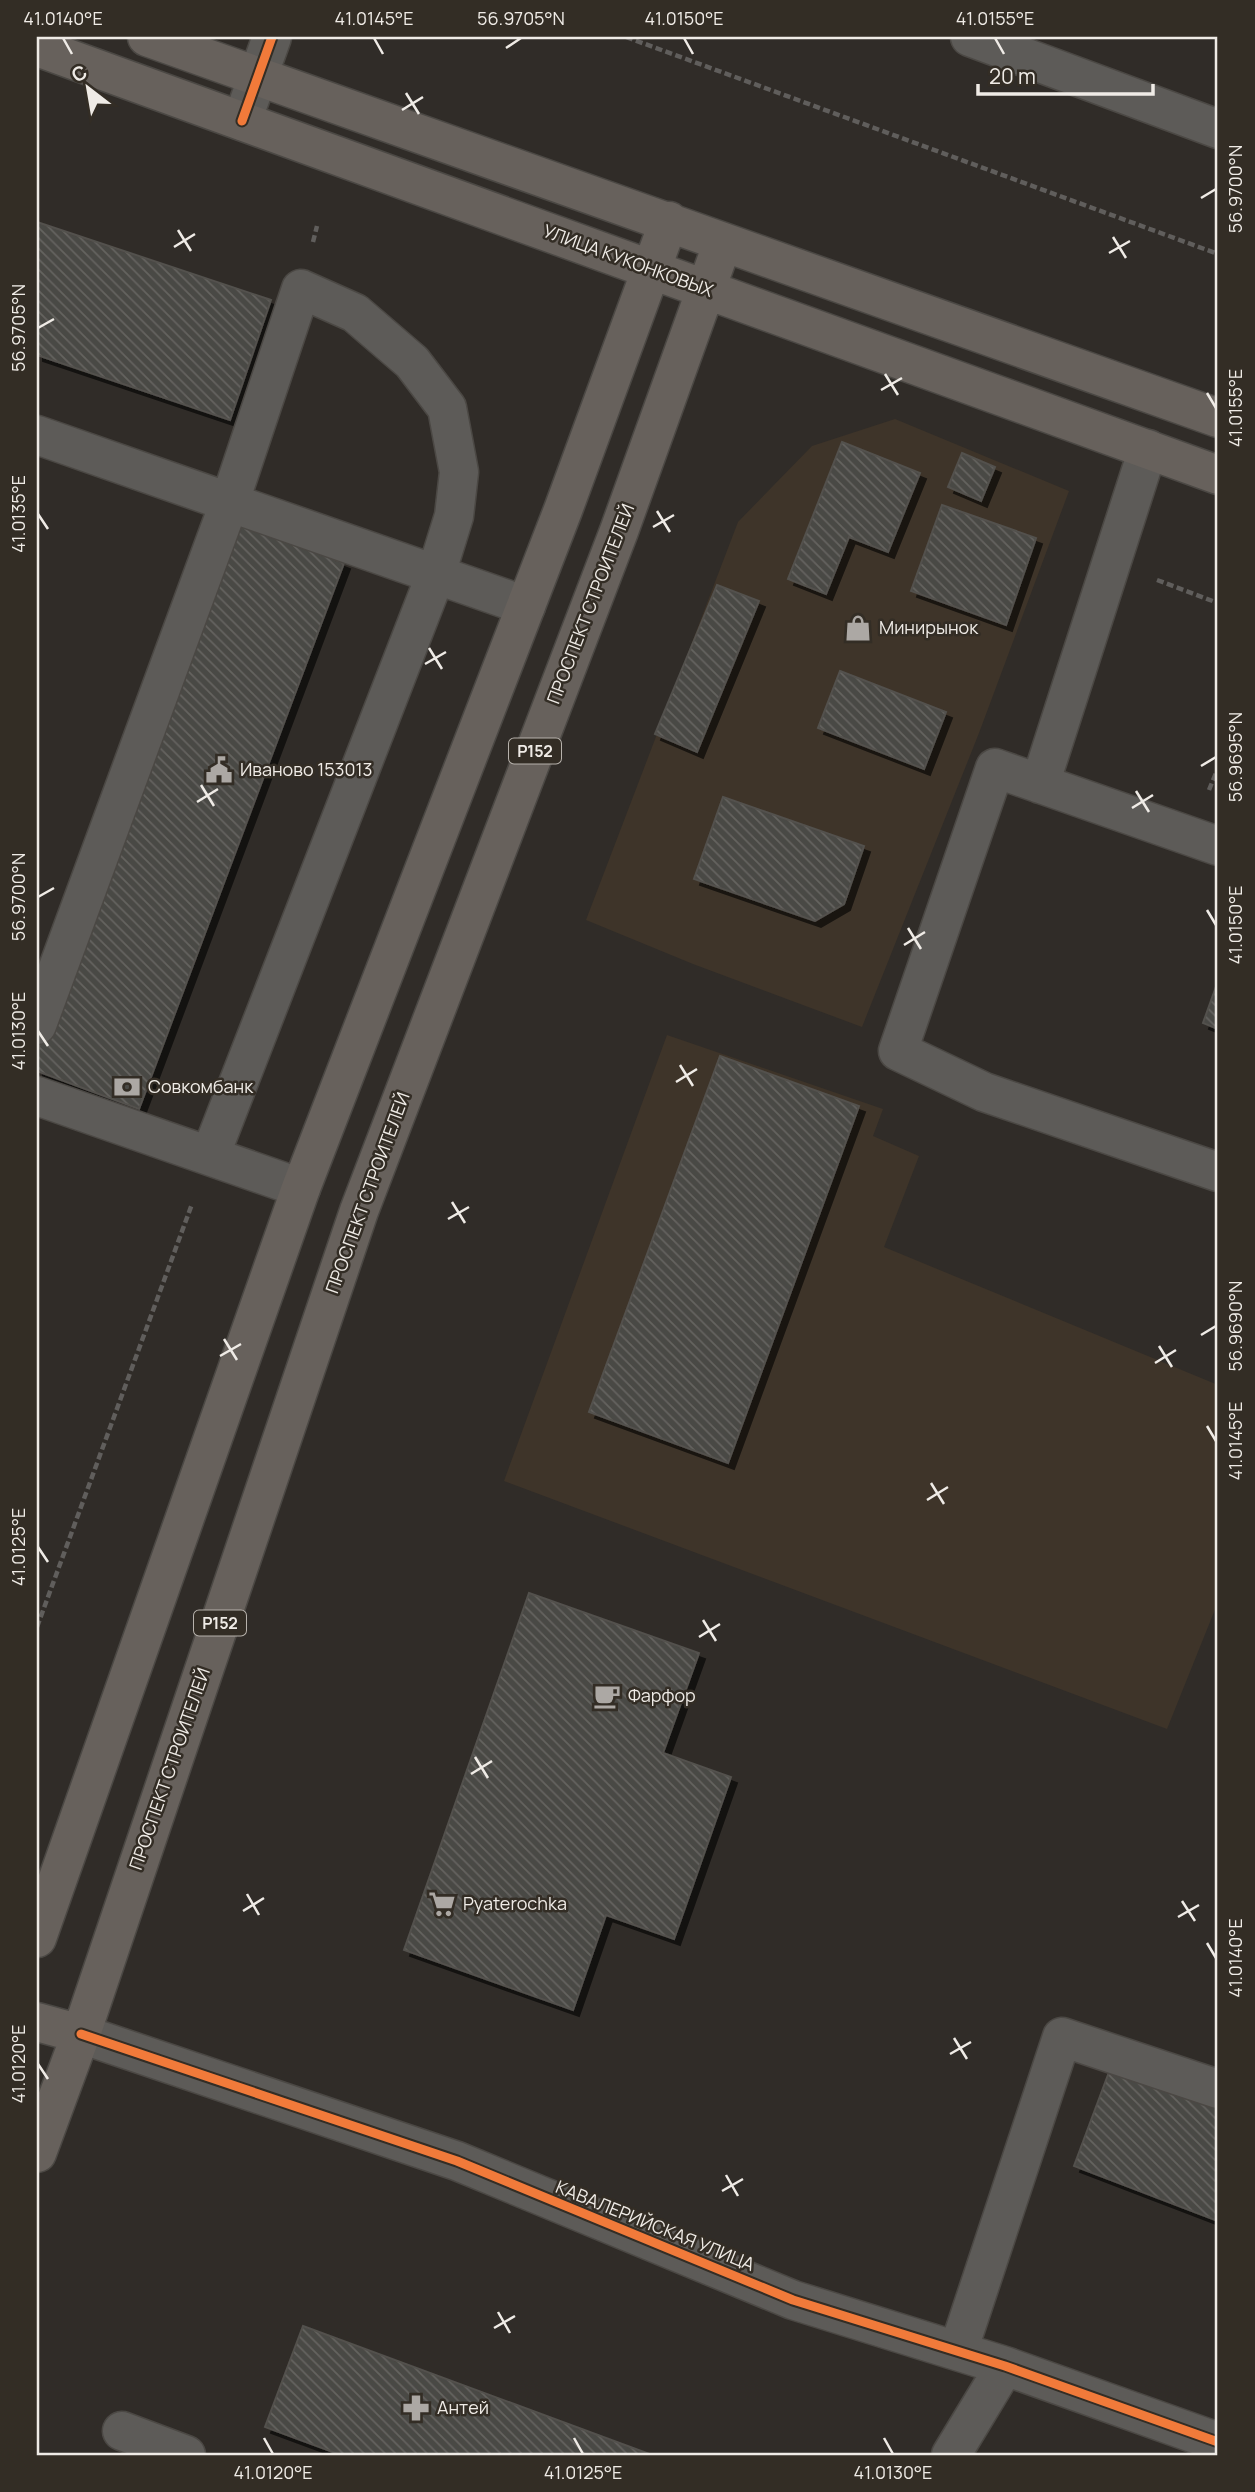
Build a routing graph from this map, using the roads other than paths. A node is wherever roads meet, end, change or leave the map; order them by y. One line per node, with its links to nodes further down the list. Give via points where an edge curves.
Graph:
1 (147, 37): 5 (main road)
2 (272, 37): 5 (street)
3 (970, 37): 7 (street)
4 (37, 47): 6 (main road, УЛИЦА КУКОНКОВЫХ)
5 (257, 75): 6 (street); 8 (main road)
6 (242, 121): 10 (main road, УЛИЦА КУКОНКОВЫХ)
7 (1218, 129)
8 (670, 221): 9 (main road); 10 (main road)
9 (723, 242): 11 (main road, ПРОСПЕКТ СТРОИТЕЛЕЙ / Р152); 12 (main road)
10 (650, 271): 11 (main road, УЛИЦА КУКОНКОВЫХ); 18 (main road)
11 (707, 289): 14 (main road, УЛИЦА КУКОНКОВЫХ); 28 (main road, ПРОСПЕКТ СТРОИТЕЛЕЙ / Р152, via 359,1211)
12 (1218, 418)
13 (37, 435): 16 (street)
14 (1148, 449): 15 (main road, УЛИЦА КУКОНКОВЫХ); 19 (street)
15 (1218, 475)
16 (230, 501): 17 (street); 17 (street, via 301,289 355,313 412,362 447,408 459,472 454,516); 21 (street)
17 (436, 574): 18 (street); 23 (street)
18 (526, 606): 25 (main road)
19 (1040, 784): 20 (street); 24 (street, via 995,768 898,1051 984,1092)
20 (1218, 846)
21 (37, 1025)
22 (37, 1096): 23 (street)
23 (210, 1156): 25 (street)
24 (1218, 1172)
25 (301, 1188): 26 (main road)
26 (37, 1938)
27 (37, 2022): 28 (main road, КАВАЛЕРИЙСКАЯ УЛИЦА)
28 (81, 2034): 30 (main road, ПРОСПЕКТ СТРОИТЕЛЕЙ / Р152); 31 (street, КАВАЛЕРИЙСКАЯ УЛИЦА, via 457,2161 793,2300)
29 (1218, 2089): 31 (street, via 1062,2037)
30 (37, 2153)
31 (958, 2350): 32 (street, КАВАЛЕРИЙСКАЯ УЛИЦА)
32 (1005, 2365): 34 (street, КАВАЛЕРИЙСКАЯ УЛИЦА); 36 (street)
33 (122, 2431): 35 (street)
34 (1218, 2442)
35 (186, 2455)
36 (951, 2455)

